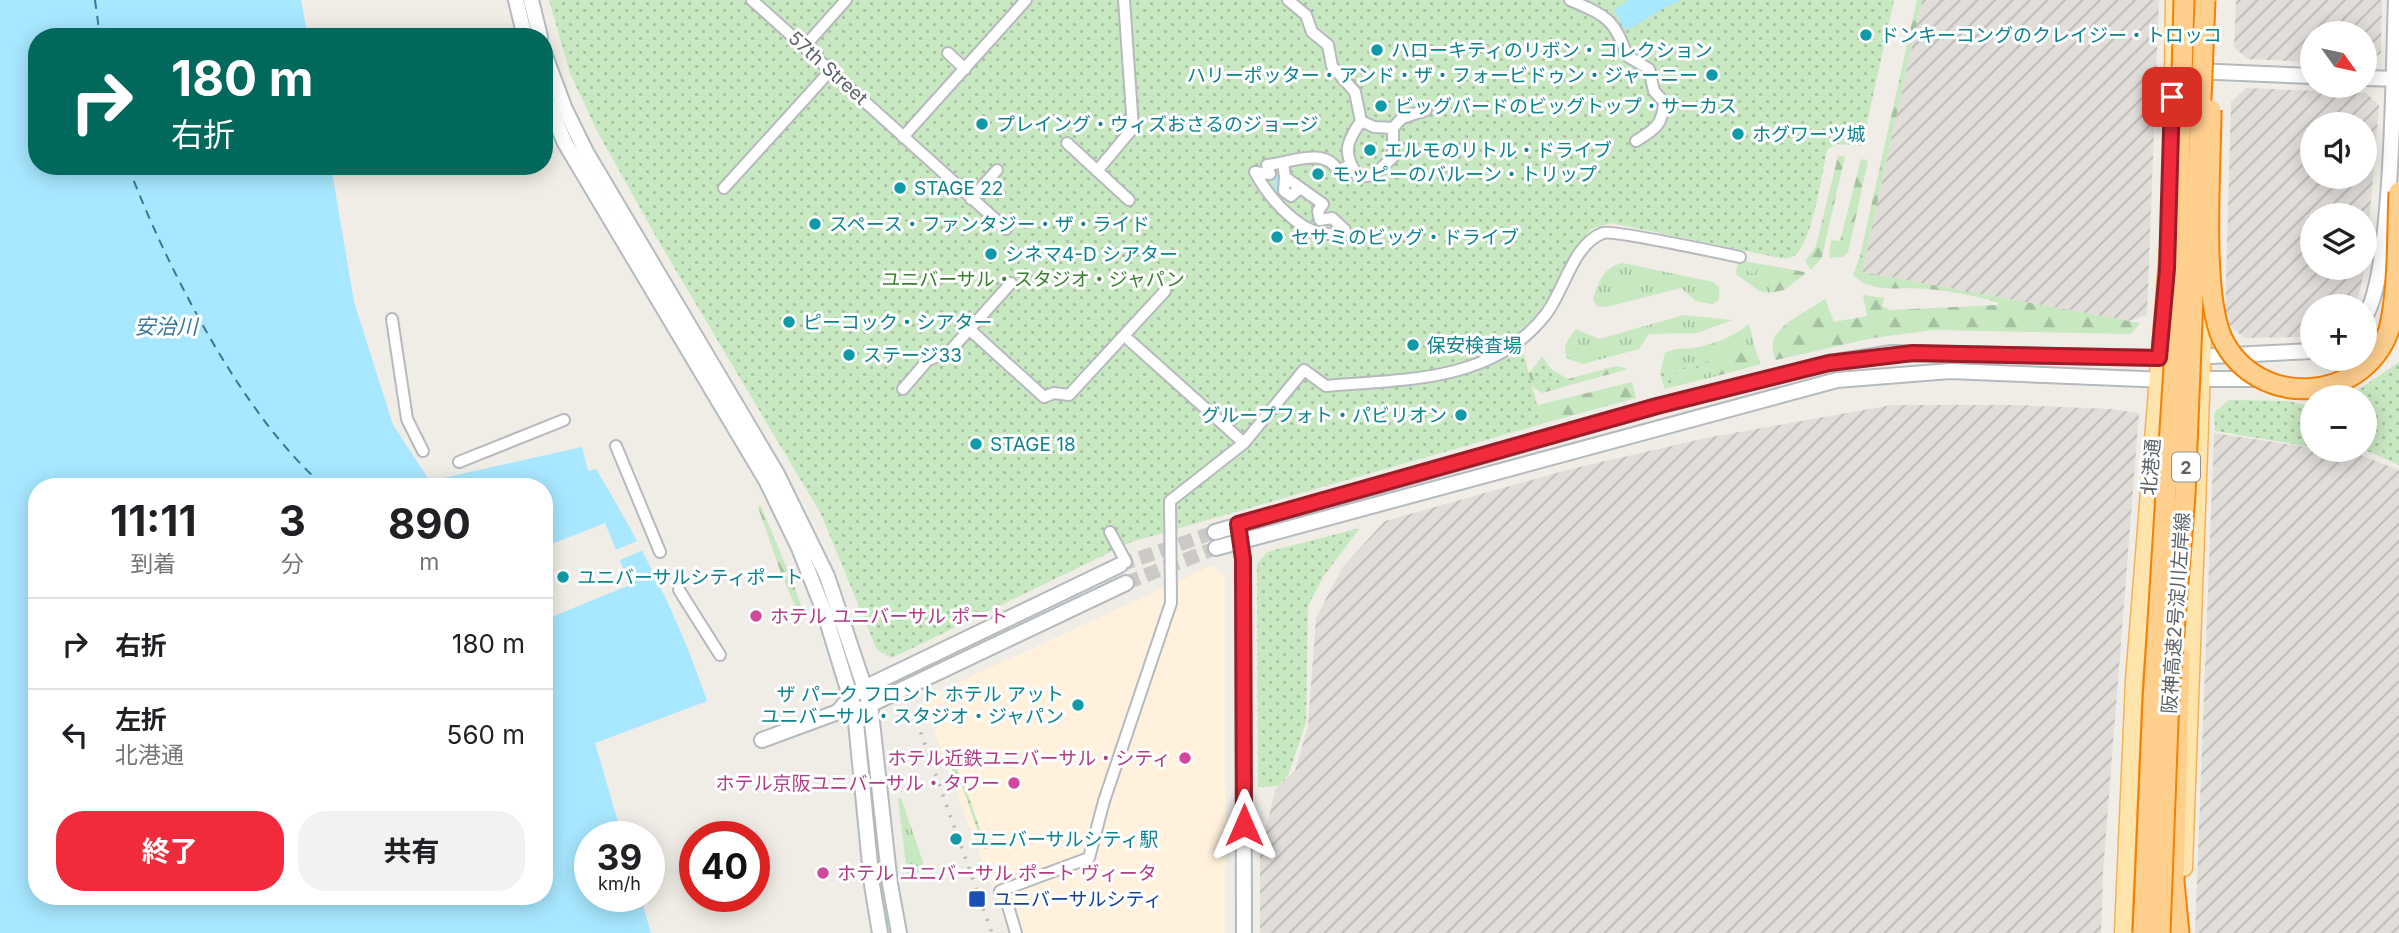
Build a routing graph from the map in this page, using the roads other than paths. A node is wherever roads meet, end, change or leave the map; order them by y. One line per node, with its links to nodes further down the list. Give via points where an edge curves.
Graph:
1 (516, 0): 13 (street)
2 (531, 0): 14 (street)
3 (752, 0): 15 (street, 57th Street)
4 (846, 0): 15 (street)
5 (1026, 0): 18 (street)
6 (1124, 0): 35 (street, via 1133,128)
7 (1288, 0): 27 (street, via 1328,45 1332,66 1355,92)
8 (1570, 0): 30 (street, via 1609,17 1627,56 1649,69 1654,91 1664,102 1663,118 1657,128)
9 (2174, 0): 17 (main road, 北港通)
10 (2186, 0): 17 (highway); 86 (highway, 阪神高速2号淀川左岸線 / 2, bridge, via 2174,380 2152,701)
11 (2209, 0): 20 (main road); 37 (highway, bridge, via 2213,300 2222,338 2232,356 2278,387 2296,391 2333,385 2366,365 2389,330 2395,302); 62 (highway, 阪神高速2号淀川左岸線 / 2, bridge)
12 (2396, 0): 24 (street)
13 (523, 28)
14 (538, 28)
15 (804, 47): 19 (street, 57th Street)
16 (947, 53): 18 (street)
17 (2173, 64): 20 (street); 53 (main road, 北港通, via 2167,269)
18 (965, 69): 29 (street)
19 (831, 70): 29 (street, 57th Street); 36 (street)
20 (2210, 72): 21 (street); 52 (main road)
21 (2300, 76)
22 (553, 77): 73 (street, via 586,152 803,523)
23 (2377, 78): 24 (street)
24 (2396, 79): 46 (street)
25 (1426, 110): 28 (street, via 1402,118)
26 (553, 116): 74 (street, via 767,482 799,548)
27 (1361, 121): 28 (street); 33 (street, via 1349,139)
28 (1394, 128): 33 (street, via 1394,158 1374,175 1358,177)
29 (903, 137): 38 (street, 57th Street)
30 (1636, 141)
31 (1067, 143): 35 (street)
32 (1283, 163): 33 (street, via 1321,156 1338,171); 40 (street, via 1267,165 1270,174 1255,172 1266,193); 40 (street, via 1284,191 1291,196 1300,188 1323,204 1318,211 1320,220 1332,218 1345,230 1335,235 1315,234)
33 (1350, 164)
34 (997, 170): 38 (street)
35 (1097, 171): 39 (street)
36 (724, 188)
37 (2399, 192)
38 (971, 199): 41 (street, 57th Street)
39 (1129, 200)
40 (1304, 227): 42 (street)
41 (1006, 229)
42 (1300, 240)
43 (1740, 257): 58 (street, via 1606,232 1584,244 1546,314 1515,346 1472,368 1432,377 1326,386 1304,370)
44 (1011, 284): 48 (street)
45 (1165, 291): 48 (street, via 1069,395 1044,397)
46 (2376, 294)
47 (392, 319): 60 (street, via 407,419)
48 (970, 329): 56 (street, via 949,352 929,360)
49 (2397, 338): 54 (street, via 2375,358 2327,379)
50 (1129, 340): 58 (street)
51 (2300, 352): 52 (street)
52 (2203, 357): 53 (street); 54 (main road)
53 (2159, 358): 55 (main road, 北港通); 63 (street, via 1892,353 1829,363 1657,406)
54 (2202, 378): 55 (street); 88 (main road)
55 (2157, 381): 66 (street, via 1950,371 1837,380); 85 (main road, 北港通, via 2134,681)
56 (903, 389)
57 (564, 420): 61 (street)
58 (1244, 443): 79 (street, via 1170,501 1171,603 1089,858)
59 (616, 446): 68 (street)
60 (423, 452)
61 (459, 462)
62 (2185, 495): 87 (highway, 阪神高速2号淀川左岸線 / 2, bridge, via 2169,695); 88 (highway, bridge, via 2174,882)
63 (1238, 524): 65 (street); 66 (street)
64 (1110, 532): 69 (street)
65 (1215, 532)
66 (1241, 541): 67 (street); 84 (street)
67 (1216, 548)
68 (660, 552)
69 (1123, 564): 73 (street)
70 (1126, 583): 75 (street)
71 (679, 590): 72 (street)
72 (720, 655)
73 (866, 687): 74 (street); 75 (street)
74 (850, 696): 76 (street); 77 (street)
75 (870, 704): 77 (street); 82 (street)
76 (838, 712): 77 (street); 78 (street)
77 (855, 712): 81 (street)
78 (762, 740)
79 (1000, 891)
80 (1008, 906): 83 (street)
81 (880, 933)
82 (899, 933)
83 (1016, 933)
84 (1244, 933)
85 (2123, 933)
86 (2143, 933)
87 (2160, 933)
88 (2180, 933)

